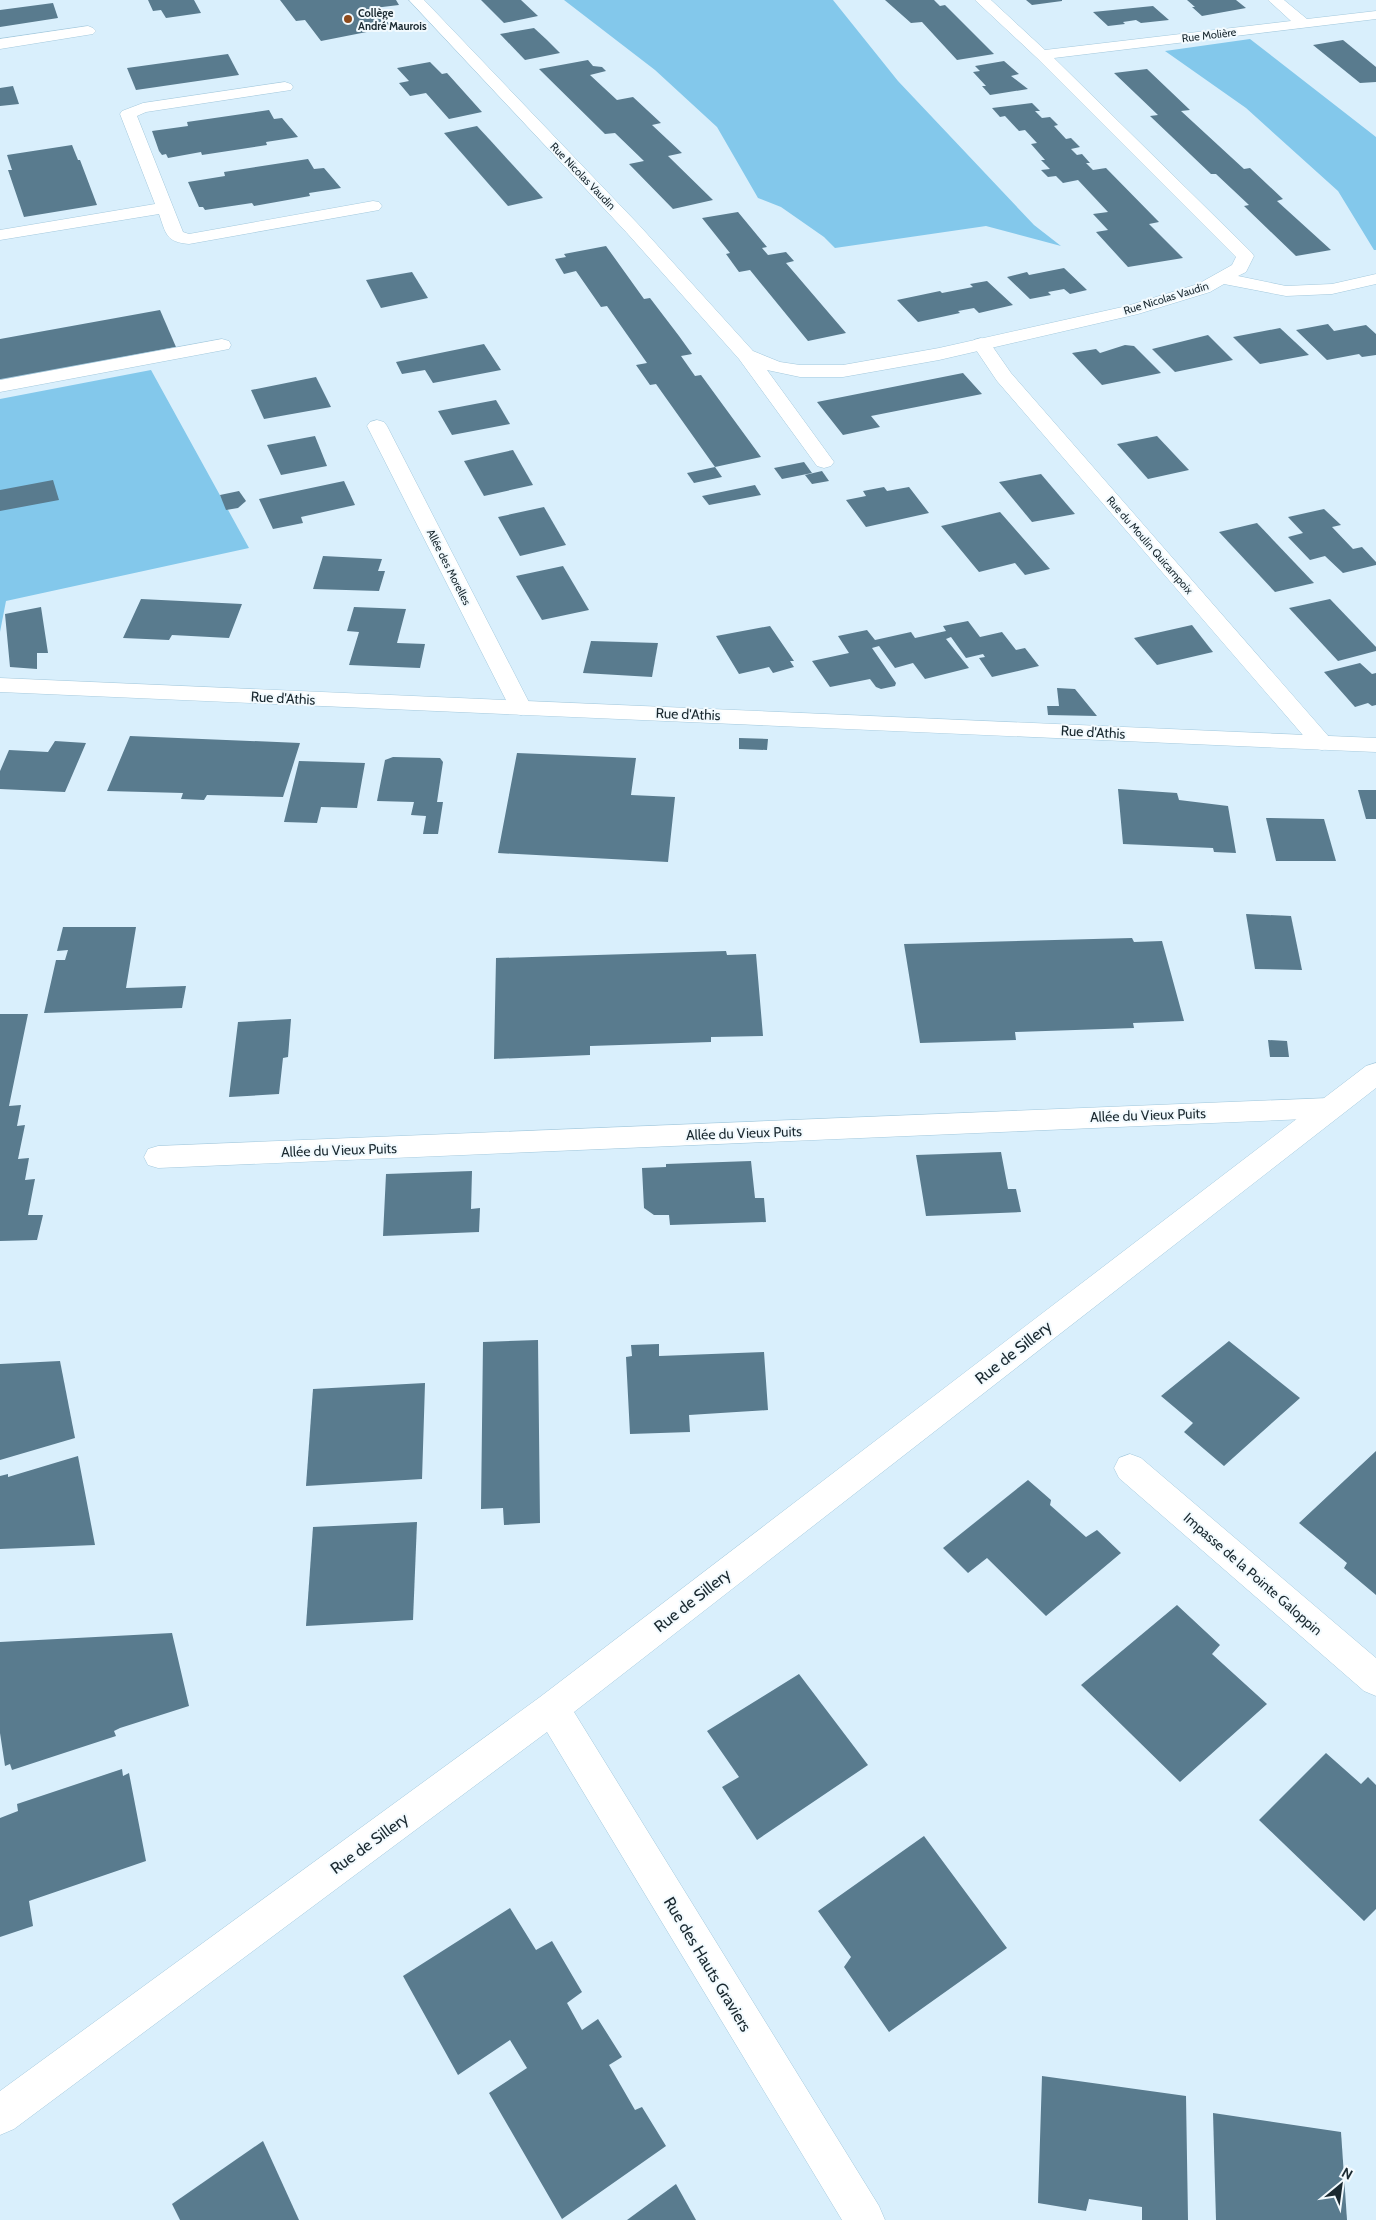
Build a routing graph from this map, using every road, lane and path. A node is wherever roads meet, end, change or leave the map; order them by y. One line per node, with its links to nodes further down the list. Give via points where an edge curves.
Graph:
1 (416, 0): 18 (street, Rue Nicolas Vaudin, via 633,228)
2 (982, 0): 9 (street, Rue Nicolas Vaudin)
3 (1275, 0): 5 (street)
4 (1370, 16): 5 (street, Rue Molière); 6 (street)
5 (1303, 23): 9 (street, Rue Molière)
6 (1376, 26)
7 (88, 31): 8 (street)
8 (0, 44)
9 (1042, 55): 14 (street, Rue Nicolas Vaudin, via 1245,256 1240,268)
10 (285, 87): 12 (street, via 142,108 128,114)
11 (373, 206): 12 (street, via 189,239 175,234)
12 (164, 208): 13 (street)
13 (0, 234)
14 (1223, 279): 15 (street, via 1286,292 1332,289); 16 (street, Rue Nicolas Vaudin, via 1132,310)
15 (1376, 280)
16 (981, 344): 18 (street, Rue Nicolas Vaudin, via 843,371 800,371 776,367); 24 (street, Rue du Moulin Quicampoix, via 1004,377)
17 (222, 345): 19 (street)
18 (746, 355): 21 (street, Rue Nicolas Vaudin)
19 (0, 386)
20 (377, 426): 23 (street, Allée des Morelles)
21 (824, 462)
22 (0, 685): 23 (street, Rue d'Athis)
23 (521, 708): 24 (street, Rue d'Athis)
24 (1322, 742): 25 (street, Rue d'Athis)
25 (1376, 745)
26 (1376, 1073): 27 (street, Rue de Sillery)
27 (1329, 1108): 28 (street, Allée du Vieux Puits); 31 (street, Rue de Sillery)
28 (158, 1157)
29 (1130, 1468): 30 (street, Impasse de la Pointe Galoppin)
30 (1376, 1680)
31 (552, 1708): 32 (street, Rue de Sillery); 33 (street, Rue des Hauts Graviers)
32 (0, 2115)
33 (865, 2220)

